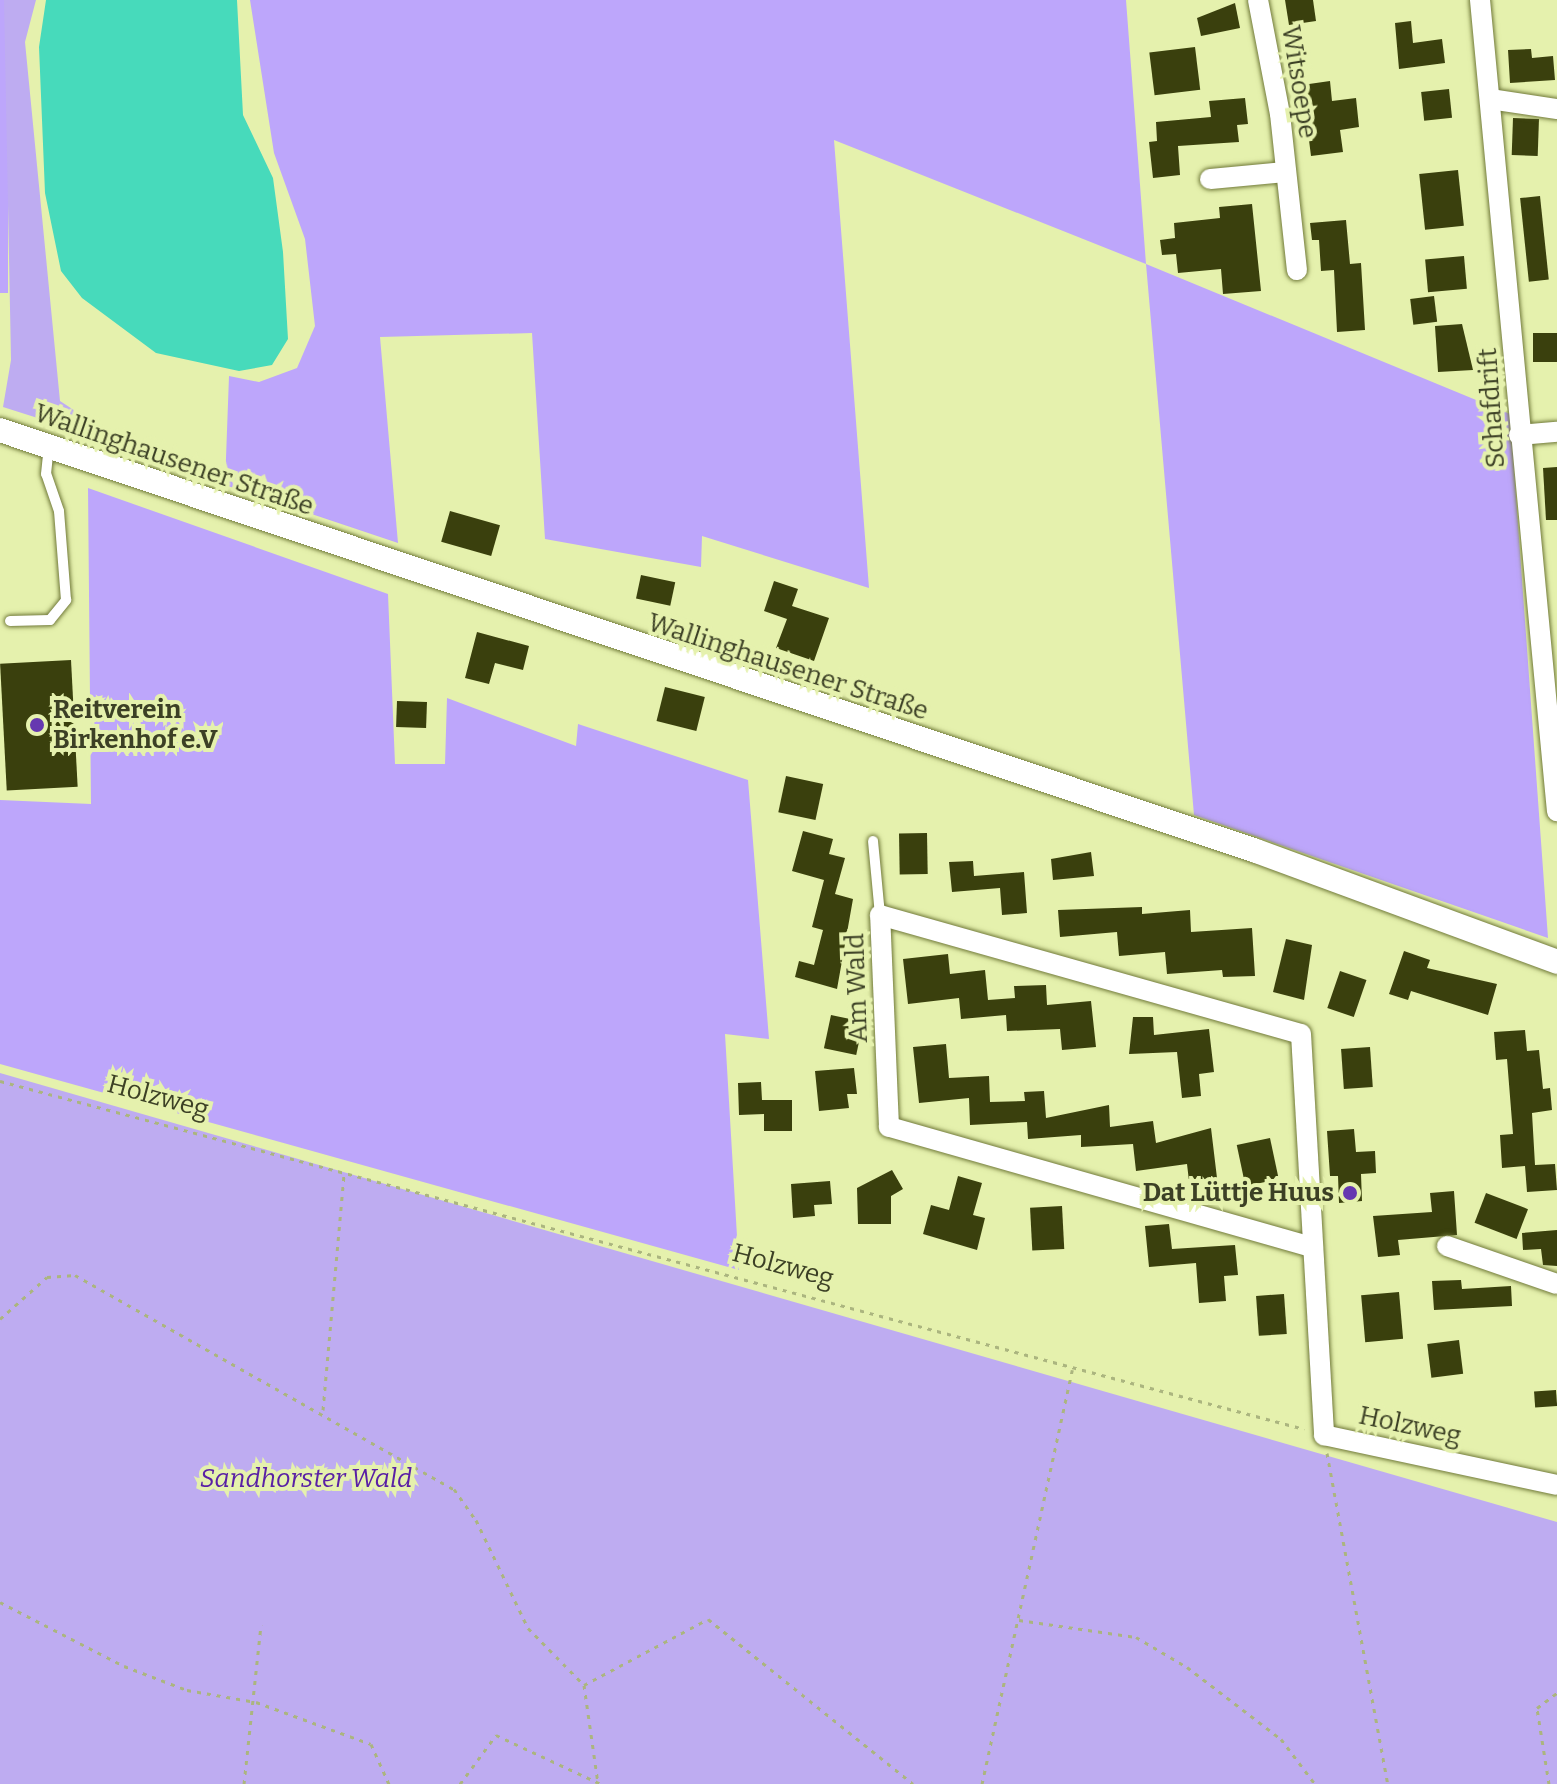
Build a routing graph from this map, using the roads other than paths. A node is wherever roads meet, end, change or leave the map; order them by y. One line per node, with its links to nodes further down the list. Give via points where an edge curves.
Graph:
1 (1258, 0): 5 (street, Witsoepe)
2 (1480, 0): 3 (street, Schafdrift)
3 (1490, 99): 4 (street); 10 (street, Schafdrift)
4 (1557, 109)
5 (1286, 172): 6 (street, Witsoepe); 7 (street, Witsoepe)
6 (1210, 179)
7 (1297, 270)
8 (0, 430): 11 (street, Wallinghausener Straße)
9 (1557, 432): 10 (street)
10 (1519, 435): 13 (street, Schafdrift)
11 (49, 447): 12 (lane, via 45,467 59,511 66,600 50,620); 16 (street, Wallinghausener Straße, via 1256,851)
12 (10, 621)
13 (1557, 811)
14 (873, 841): 15 (lane)
15 (880, 915): 18 (street, Am Wald, via 1301,1034); 18 (street, Am Wald, via 889,1127)
16 (1557, 962)
17 (1447, 1246): 19 (street)
18 (1311, 1247): 20 (street, Am Wald)
19 (1557, 1284)
20 (1324, 1435): 21 (street, Holzweg)
21 (1557, 1485)

